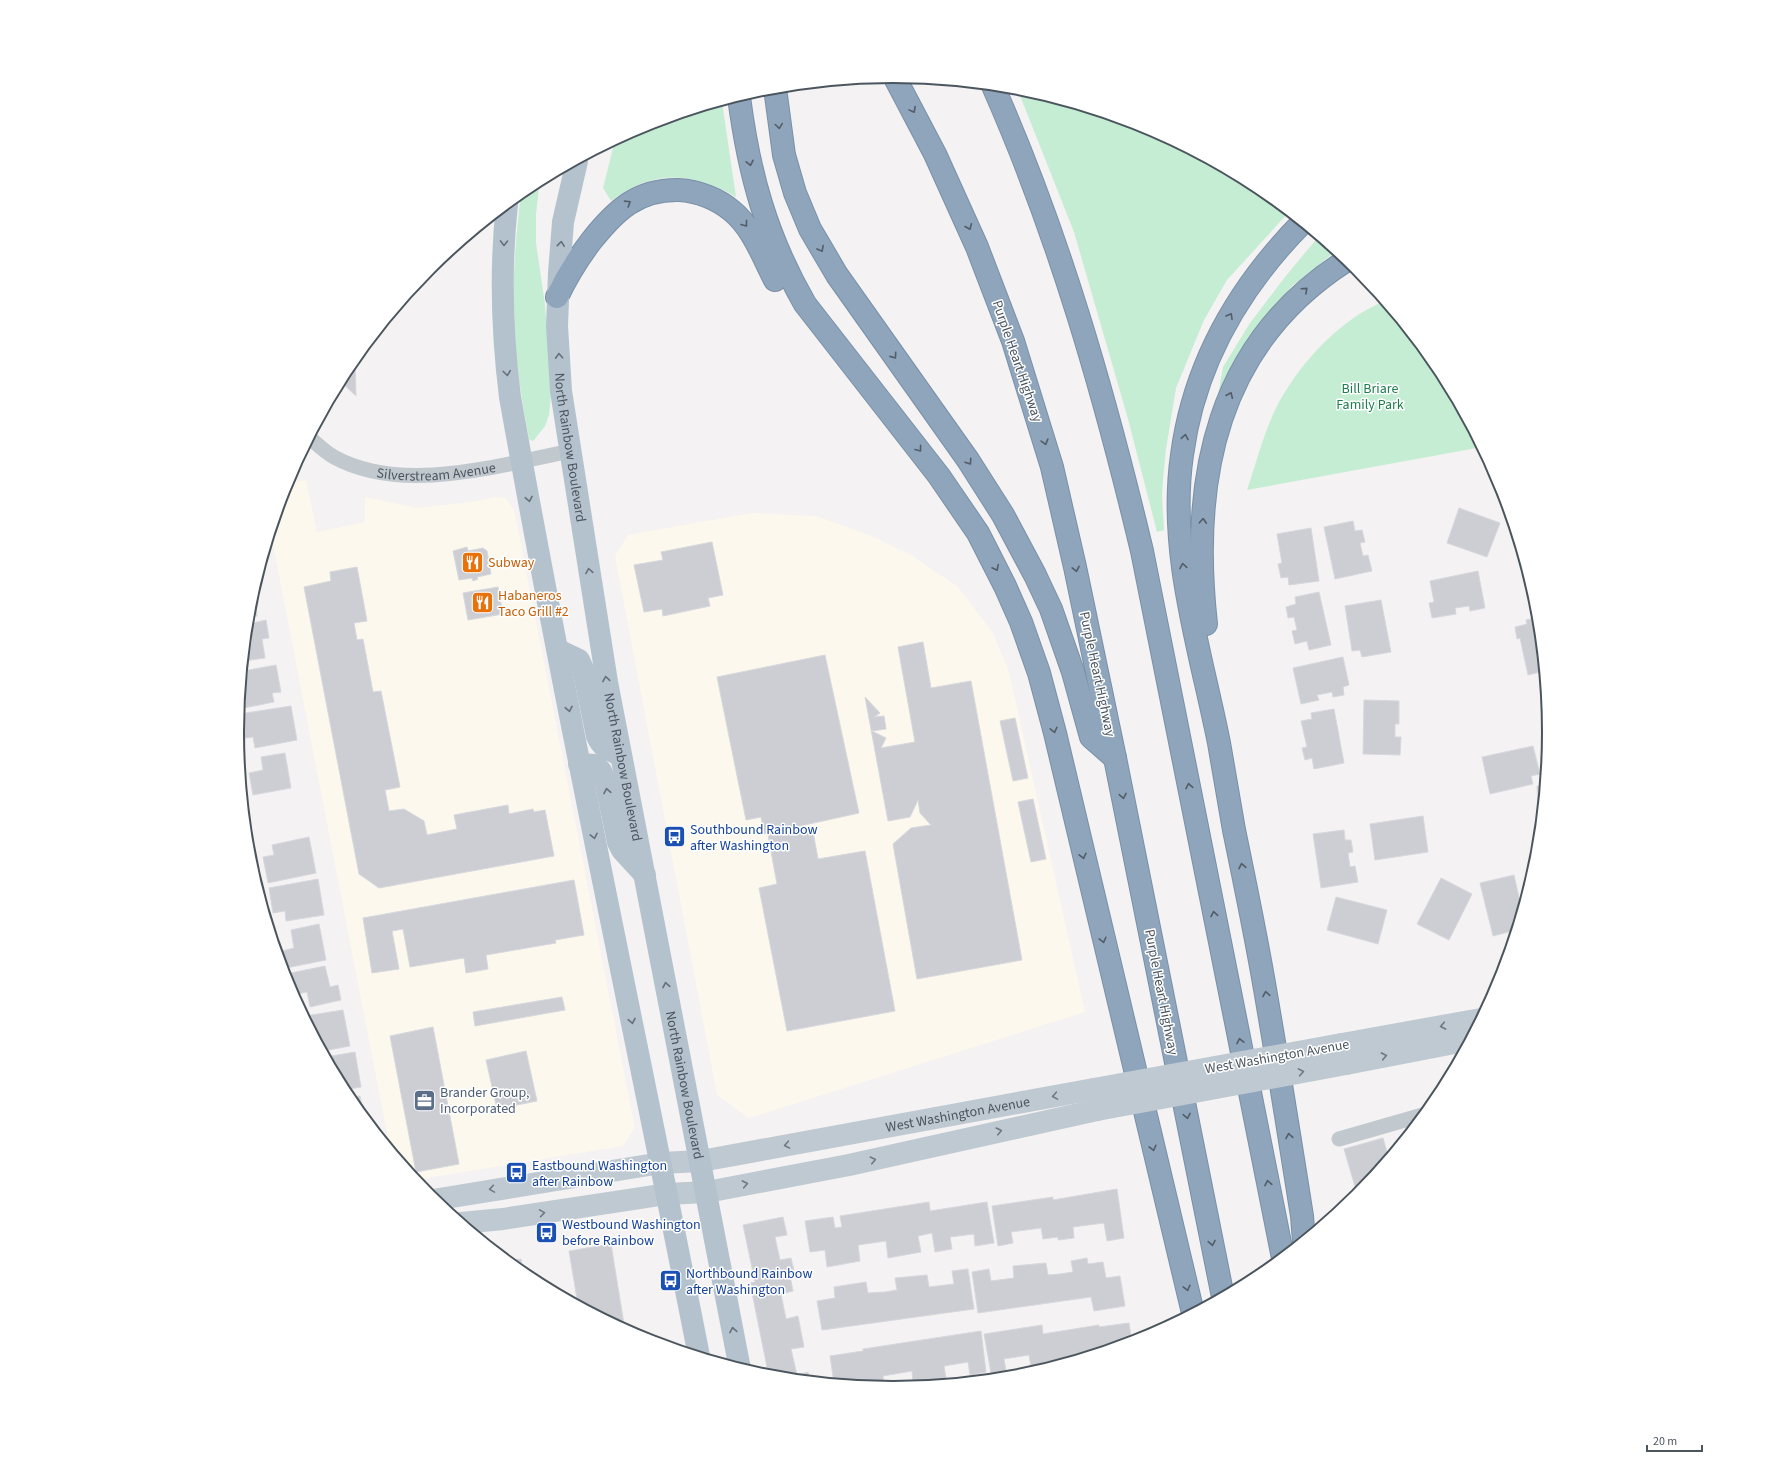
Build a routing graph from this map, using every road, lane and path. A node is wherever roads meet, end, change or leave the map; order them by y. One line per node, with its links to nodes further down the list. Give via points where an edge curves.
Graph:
1 (898, 83): 17 (highway, Purple Heart Highway, one-way to 17, via 964,216 1023,371 1060,498)
2 (995, 91): 33 (highway, one-way to 2, via 1142,551 1125,481 1086,340 1059,255 1025,162)
3 (776, 94): 17 (highway, one-way to 17, via 786,161 795,193 810,229 837,274 968,460 1003,515 1036,575 1054,616 1091,737)
4 (739, 102): 10 (highway, one-way to 10, via 757,195 774,244 805,304)
5 (576, 166): 9 (main road, North Rainbow Boulevard, one-way to 5, via 563,222)
6 (507, 210): 13 (main road, one-way to 13, via 504,238 504,341)
7 (1300, 226): 15 (highway, one-way to 7, via 1182,559 1178,508 1184,440 1201,375 1228,319 1269,258)
8 (1342, 263): 15 (highway, one-way to 8, via 1202,569 1210,459 1227,402 1246,362 1266,332 1302,293)
9 (557, 297): 10 (highway, one-way to 10, via 571,269 609,219 623,206 661,191 684,190 700,193 727,207 744,223 792,305); 12 (main road, North Rainbow Boulevard, one-way to 9, via 560,374)
10 (856, 369): 35 (highway, one-way to 35, via 939,476 978,533 1013,603 1033,656 1055,733)
11 (313, 441): 13 (street, Silverstream Avenue, via 334,457 360,467 398,475 439,474)
12 (571, 451): 13 (street, Silverstream Avenue); 16 (main road, North Rainbow Boulevard, one-way to 12)
13 (521, 460): 14 (main road, one-way to 14)
14 (558, 650): 16 (main road, via 579,660 600,743); 18 (main road, one-way to 18)
15 (1219, 743): 32 (highway, one-way to 15, via 1265,986)
16 (620, 755): 19 (main road, North Rainbow Boulevard)
17 (1116, 758): 34 (highway, Purple Heart Highway, one-way to 34)
18 (579, 764): 19 (main road, one-way to 18, via 618,842 601,771 595,765); 27 (main road, one-way to 27)
19 (645, 875): 26 (main road, North Rainbow Boulevard, one-way to 19)
20 (1476, 1019): 22 (main road, West Washington Avenue, one-way to 22)
21 (1465, 1041): 22 (main road, West Washington Avenue, one-way to 21)
22 (1344, 1054): 23 (main road, West Washington Avenue, bridge)
23 (1095, 1099): 26 (main road, West Washington Avenue, one-way to 26); 28 (main road, West Washington Avenue, one-way to 23, via 850,1165)
24 (1417, 1117): 25 (street)
25 (1339, 1139)
26 (701, 1161): 27 (main road, West Washington Avenue); 28 (main road, North Rainbow Boulevard)
27 (661, 1163): 29 (main road); 30 (main road, West Washington Avenue, one-way to 30)
28 (707, 1192): 29 (main road, West Washington Avenue); 37 (main road, North Rainbow Boulevard, one-way to 28)
29 (667, 1194): 31 (main road, West Washington Avenue, one-way to 29); 36 (main road)
30 (441, 1199)
31 (467, 1222)
32 (1304, 1236)
33 (1282, 1253)
34 (1222, 1292)
35 (1192, 1309)
36 (698, 1352)
37 (739, 1363)

